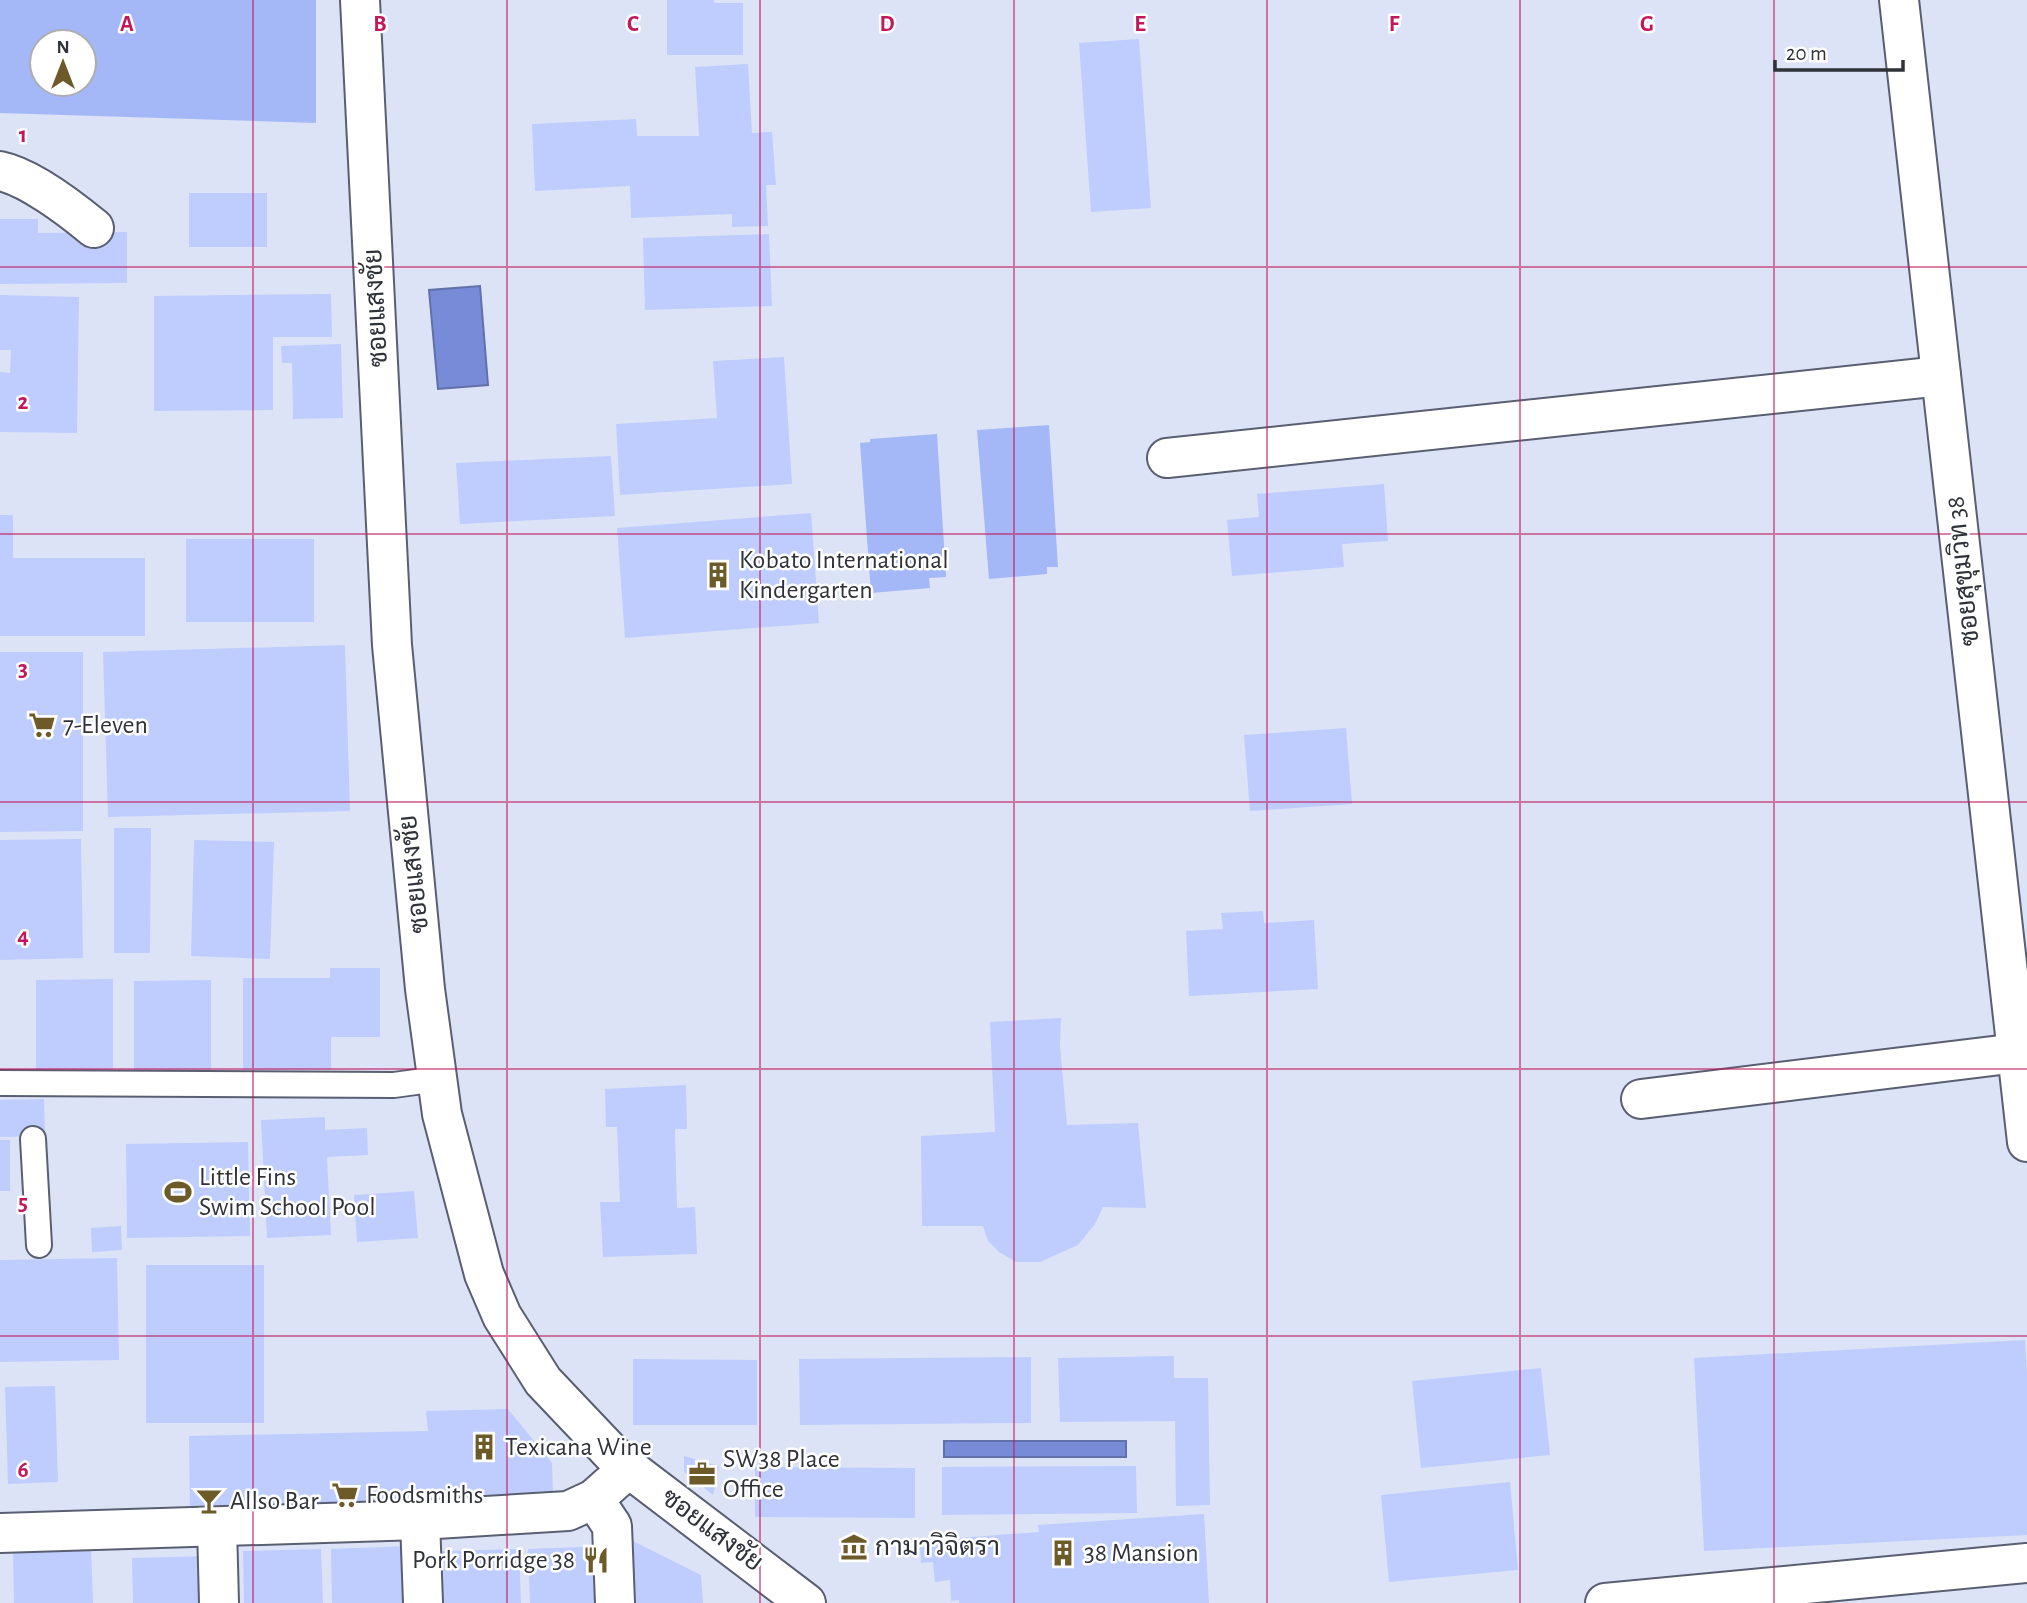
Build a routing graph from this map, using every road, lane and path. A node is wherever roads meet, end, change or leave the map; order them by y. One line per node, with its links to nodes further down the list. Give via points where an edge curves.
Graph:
1 (360, 0): 8 (street, ซอยแสงชัย, via 392,645)
2 (1899, 0): 5 (street, ซอยสุขุมวิท 38)
3 (0, 171): 4 (street, via 13,173)
4 (94, 228)
5 (1941, 376): 6 (street); 7 (street, ซอยสุขุมวิท 38)
6 (1167, 458)
7 (2017, 1053): 10 (street); 12 (street, ซอยสุขุมวิท 38)
8 (438, 1079): 9 (lane, via 394,1085); 14 (street, ซอยแสงชัย, via 442,1114 484,1274 502,1316 543,1381)
9 (0, 1083)
10 (1641, 1099)
11 (33, 1139): 13 (lane)
12 (2027, 1142)
13 (39, 1245)
14 (629, 1468): 15 (street); 23 (street, ซอยแสงชัย)
15 (594, 1499): 16 (street, via 568,1511); 22 (street, via 612,1526)
16 (420, 1520): 17 (street); 21 (street)
17 (217, 1527): 18 (street); 20 (street)
18 (0, 1534)
19 (2027, 1563): 24 (street)
20 (219, 1603)
21 (423, 1603)
22 (615, 1603)
23 (806, 1603)
24 (1605, 1603)

